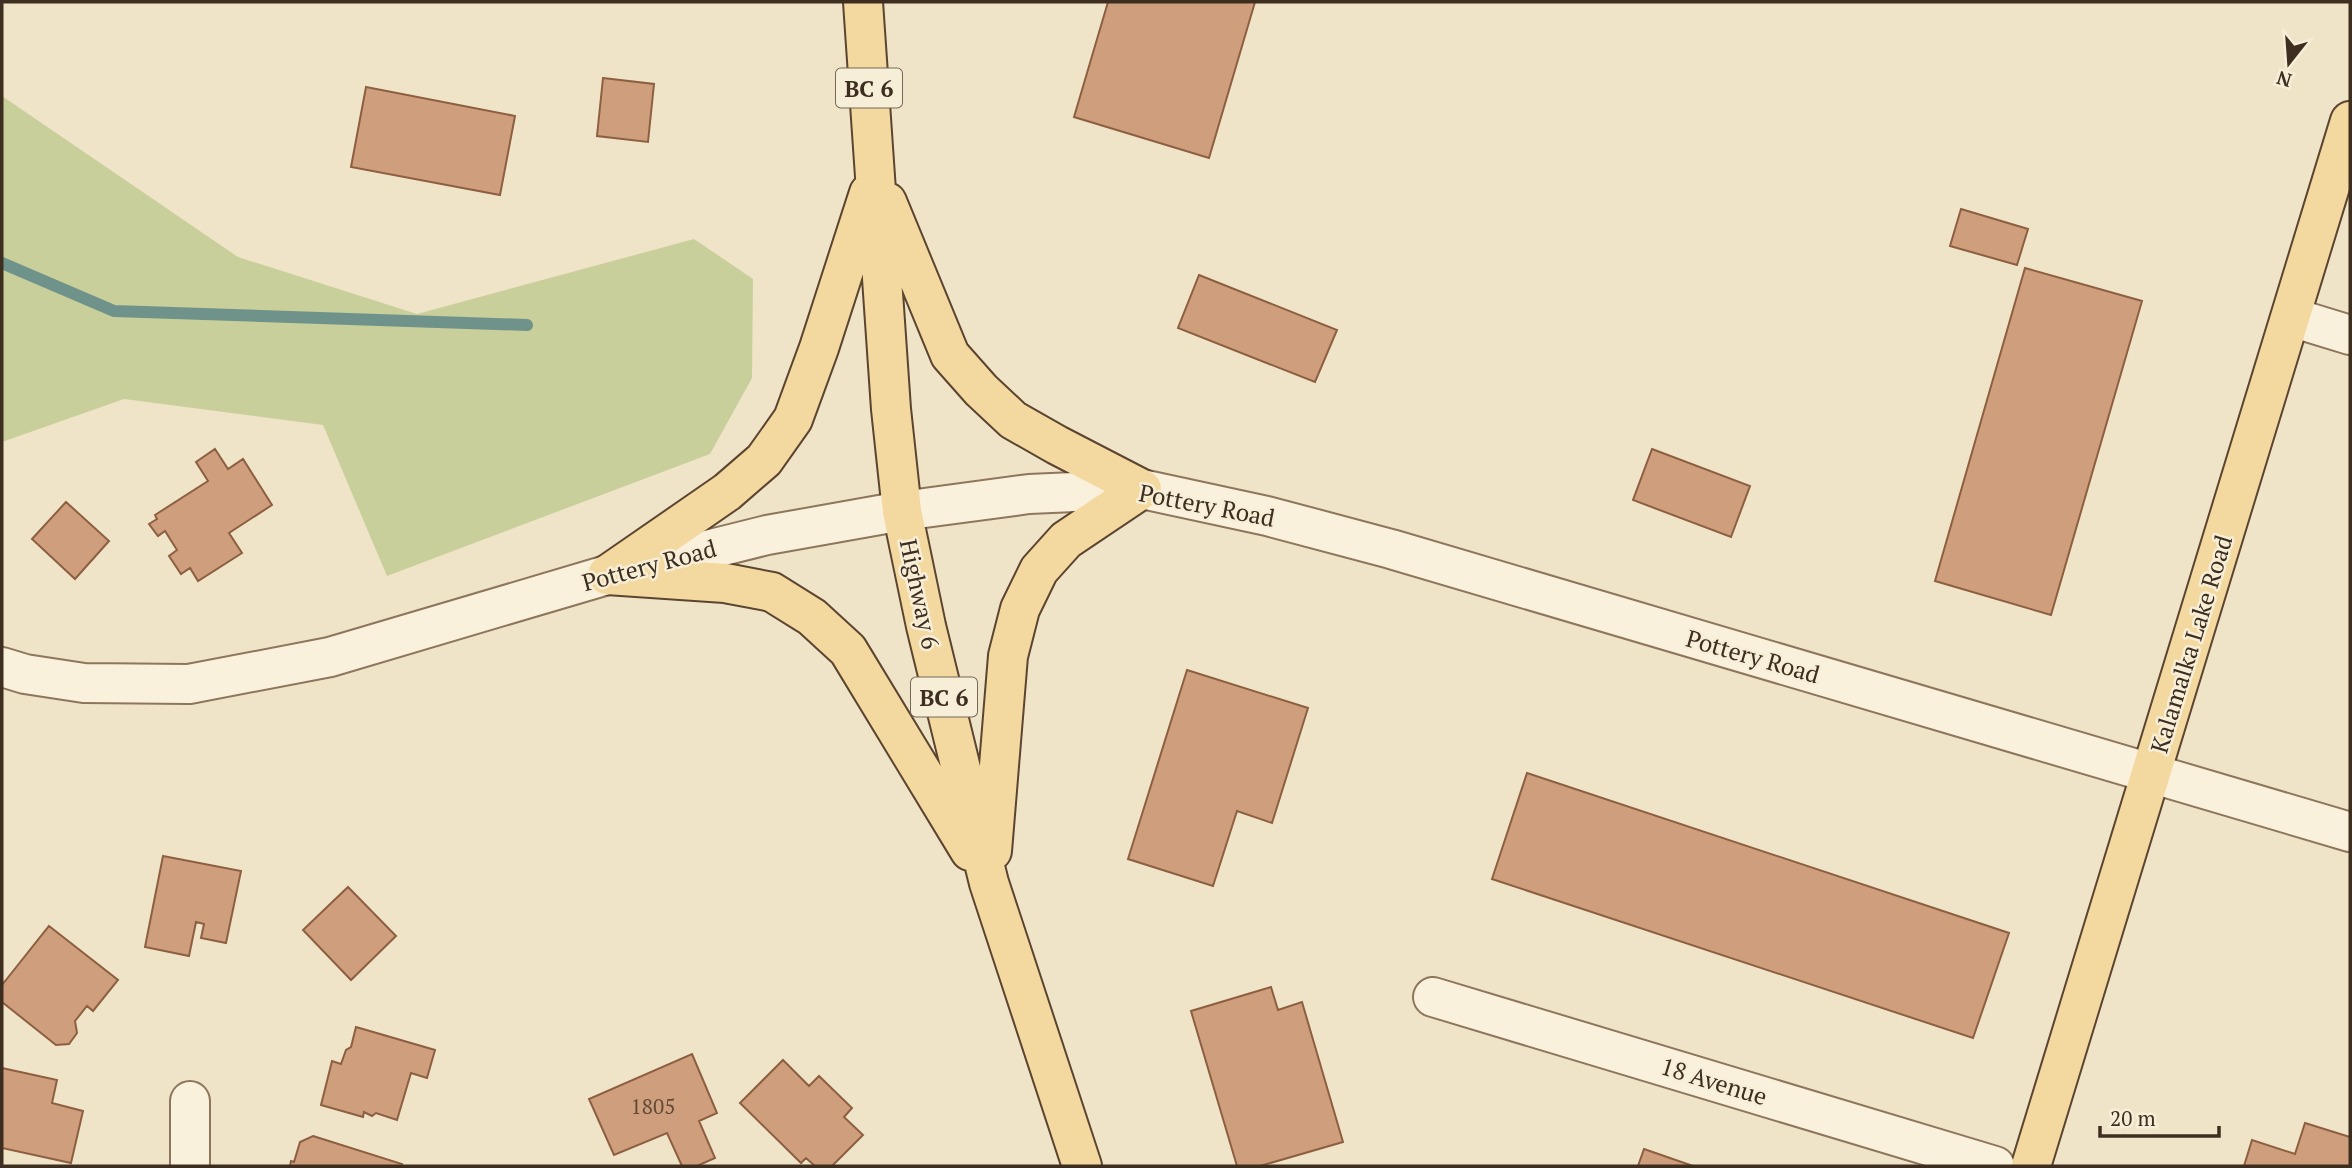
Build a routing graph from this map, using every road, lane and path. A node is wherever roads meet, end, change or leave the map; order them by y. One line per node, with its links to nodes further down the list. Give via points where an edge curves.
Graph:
1 (863, 2): 3 (main road, Highway 6 / BC 6)
2 (2350, 121): 4 (main road, Kalamalka Lake Road)
3 (875, 174): 6 (main road, via 950,355 1013,420); 7 (main road, Highway 6 / BC 6); 8 (main road, via 793,419 764,460 727,492)
4 (2291, 317): 5 (street); 10 (main road, Kalamalka Lake Road)
5 (2350, 335)
6 (1142, 489): 7 (street, Pottery Road, via 1029,494); 10 (street, Pottery Road, via 1391,548); 12 (main road, via 1066,540 1039,570 1020,609 1008,656)
7 (902, 510): 8 (street, Pottery Road, via 767,535); 12 (main road, Highway 6 / BC 6)
8 (607, 575): 9 (street, Pottery Road, via 330,657 189,684 84,683); 12 (main road, via 725,583 772,592 812,617 848,650)
9 (2, 667)
10 (2152, 772): 11 (street, Pottery Road); 18 (main road, Kalamalka Lake Road)
11 (2350, 832)
12 (989, 883): 16 (main road, Highway 6 / BC 6)
13 (1433, 996): 17 (street, 18 Avenue)
14 (190, 1101): 15 (street)
15 (190, 1166)
16 (1082, 1166)
17 (1995, 1166)
18 (2031, 1166)

